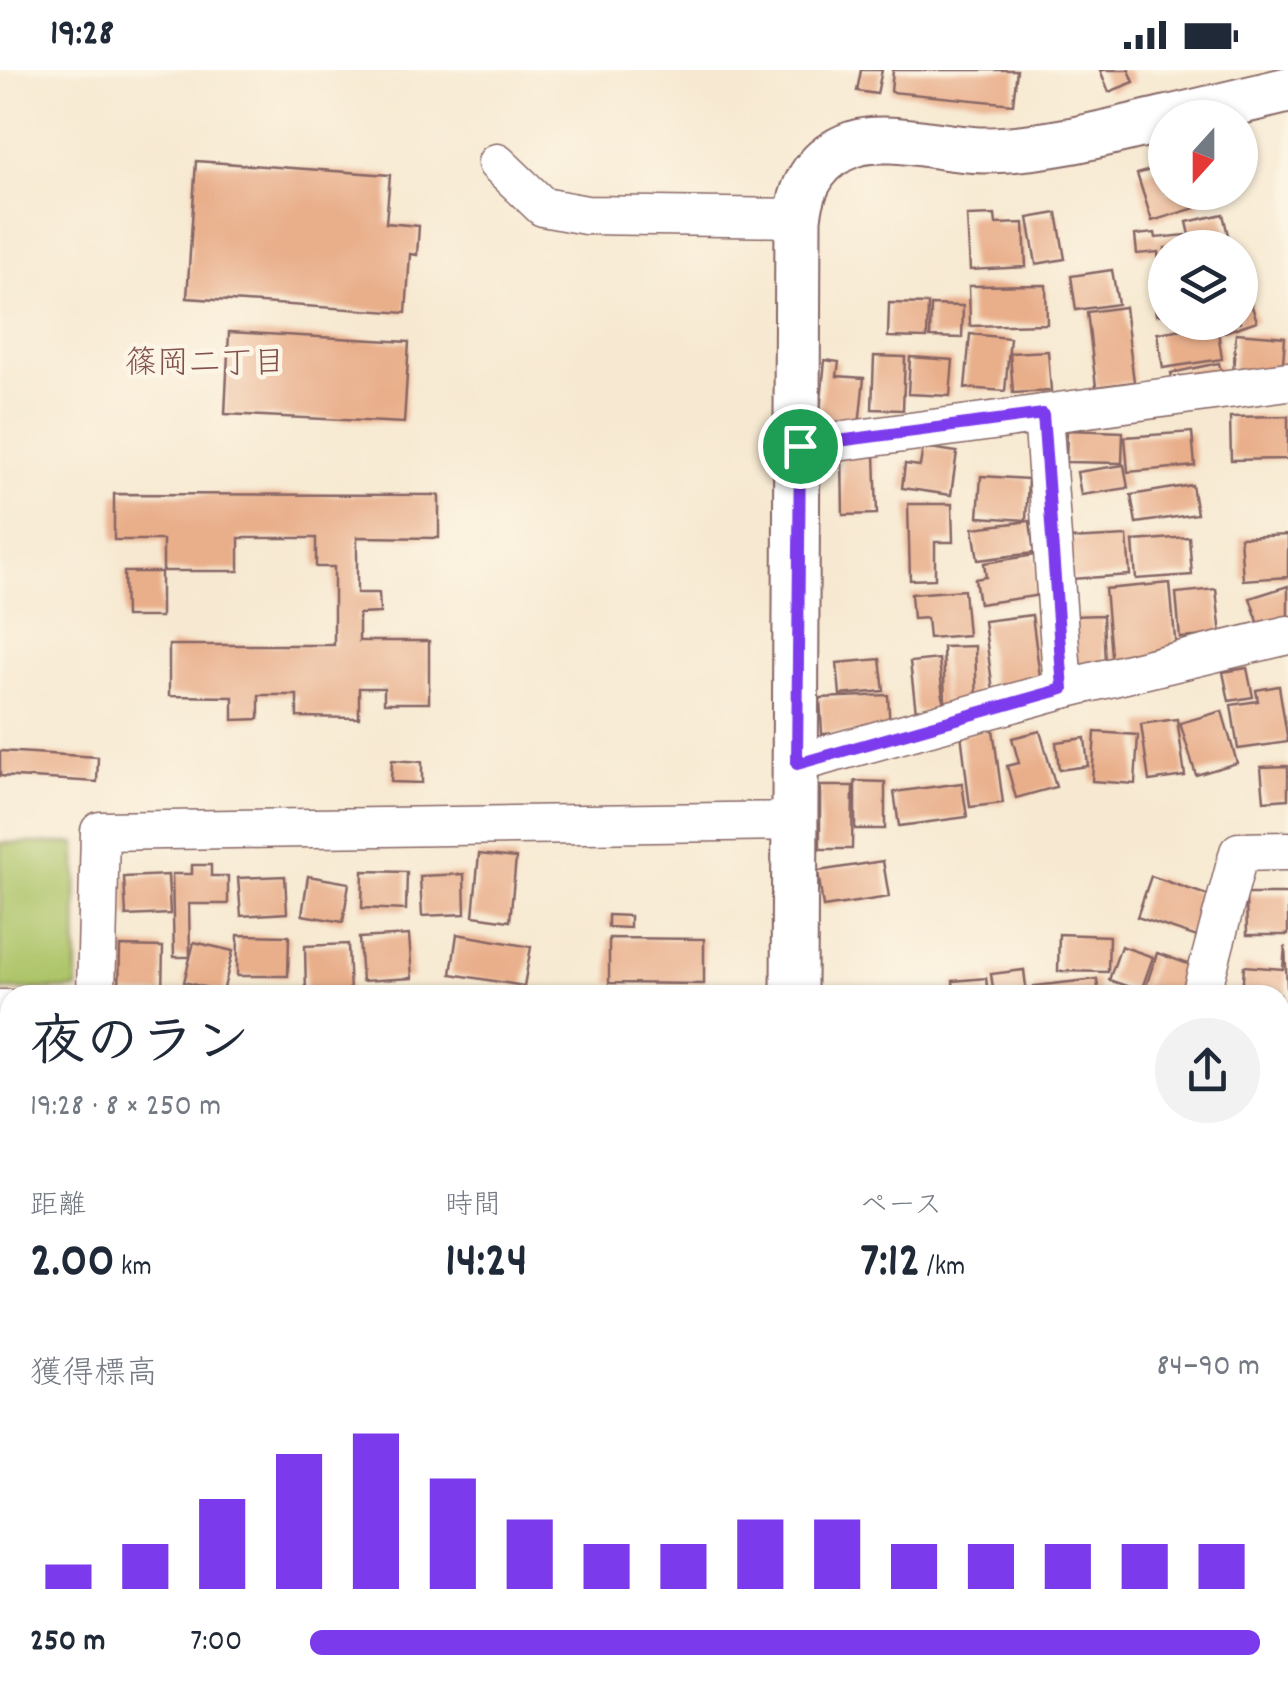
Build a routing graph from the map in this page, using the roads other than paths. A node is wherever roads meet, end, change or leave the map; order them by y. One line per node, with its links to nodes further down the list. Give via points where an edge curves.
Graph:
1 (1288, 90): 2 (street)
2 (1245, 100)
3 (1148, 123): 5 (street, via 984,150 864,140 822,159)
4 (498, 163): 5 (street, via 544,207 558,210)
5 (798, 218): 8 (street)
6 (1288, 380): 7 (street)
7 (1043, 414): 8 (street); 10 (street)
8 (800, 446): 11 (street)
9 (1288, 635): 10 (street)
10 (1063, 689): 11 (street)
11 (797, 764): 12 (street)
12 (798, 821): 14 (street, via 100,832); 15 (street)
13 (1288, 851): 16 (street, via 1239,852)
14 (96, 985)
15 (794, 985)
16 (1203, 985)

